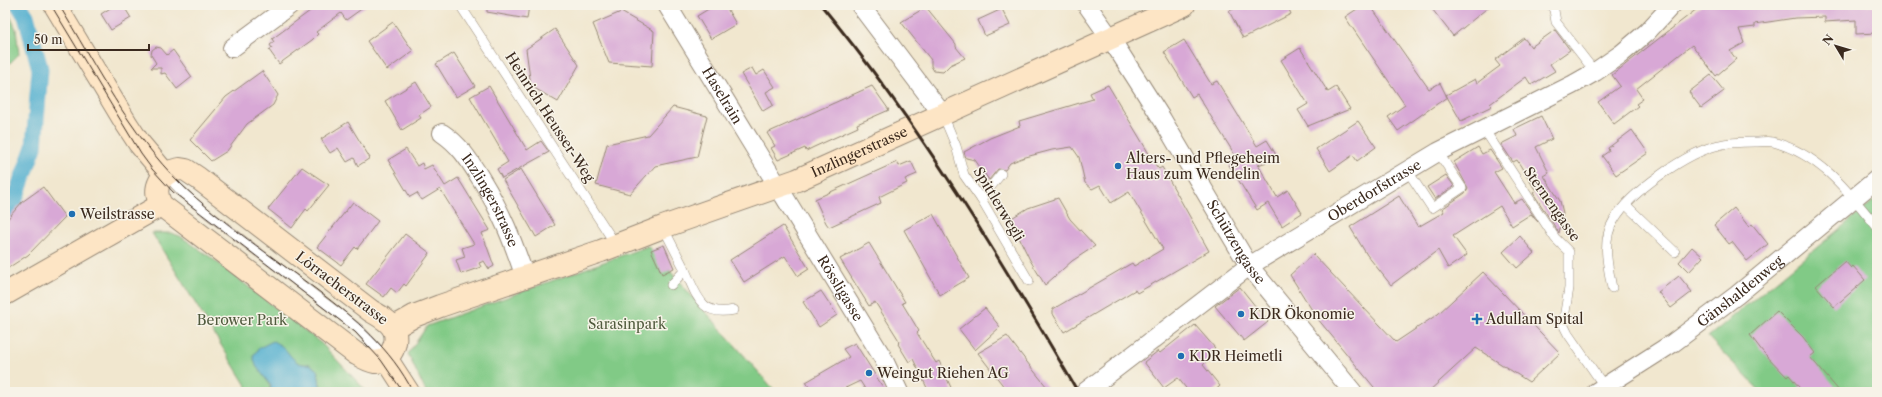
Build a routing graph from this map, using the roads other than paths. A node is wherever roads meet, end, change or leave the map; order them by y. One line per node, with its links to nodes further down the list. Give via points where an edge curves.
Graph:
1 (55, 5): 18 (street, via 126,124)
2 (290, 5): 11 (street)
3 (460, 5): 28 (lane, Heinrich Heusser-Weg)
4 (667, 5): 21 (street, Haselrain)
5 (860, 5): 13 (street)
6 (1087, 5): 10 (street, Schützengasse)
7 (1184, 5): 10 (street, Inzlingerstrasse)
8 (1551, 5): 12 (lane, via 1556,22)
9 (1672, 5): 12 (street, Oberdorfstrasse, via 1647,32)
10 (1111, 39): 13 (street, Inzlingerstrasse); 30 (street, Schützengasse, via 1162,119)
11 (232, 48)
12 (1595, 72): 14 (street, Oberdorfstrasse)
13 (943, 115): 21 (street, Inzlingerstrasse); 22 (lane, Spittlerwegli, via 956,146 964,176)
14 (1484, 129): 16 (street, Oberdorfstrasse); 40 (lane, Sternengasse, via 1555,238 1569,252 1569,288 1563,324)
15 (442, 133): 32 (street, Inzlingerstrasse, via 465,152 496,203 510,232)
16 (1438, 152): 17 (street, Oberdorfstrasse); 17 (lane, via 1462,188 1432,208)
17 (1407, 170): 30 (street, Oberdorfstrasse)
18 (165, 174): 24 (street, via 157,185 156,192); 38 (street, Lörracherstrasse, via 173,170 186,170 382,317); 39 (lane, via 208,214 359,329)
19 (1001, 174): 22 (lane)
20 (1877, 179): 23 (street, Gänshaldenweg)
21 (777, 187): 27 (street, Inzlingerstrasse); 42 (street, Rössligasse, via 883,358)
22 (981, 199): 33 (lane, Spittlerwegli)
23 (1854, 199): 25 (lane, via 1840,182 1807,155 1772,142 1741,142 1718,145 1694,154 1657,177); 26 (lane); 40 (street, Gänshaldenweg, via 1737,295 1673,343)
24 (161, 205): 36 (street); 39 (street, via 355,353 377,362)
25 (1626, 205): 29 (lane); 35 (lane, via 1614,220 1607,240 1606,256)
26 (1877, 226)
27 (662, 227): 28 (street, Inzlingerstrasse); 31 (lane)
28 (616, 245): 32 (street, Inzlingerstrasse)
29 (1675, 252)
30 (1248, 266): 43 (street, Oberdorfstrasse); 44 (street, Schützengasse)
31 (685, 270): 34 (lane); 37 (lane, via 698,298 709,310 721,313)
32 (525, 277): 38 (street, Inzlingerstrasse, via 414,316)
33 (1029, 281)
34 (671, 285)
35 (1612, 288)
36 (5, 294)
37 (734, 310)
38 (393, 328): 39 (street, Lörracherstrasse, via 393,350)
39 (386, 358): 41 (street)
40 (1600, 389)
41 (408, 392)
42 (899, 392)
43 (1085, 392)
44 (1353, 392)

